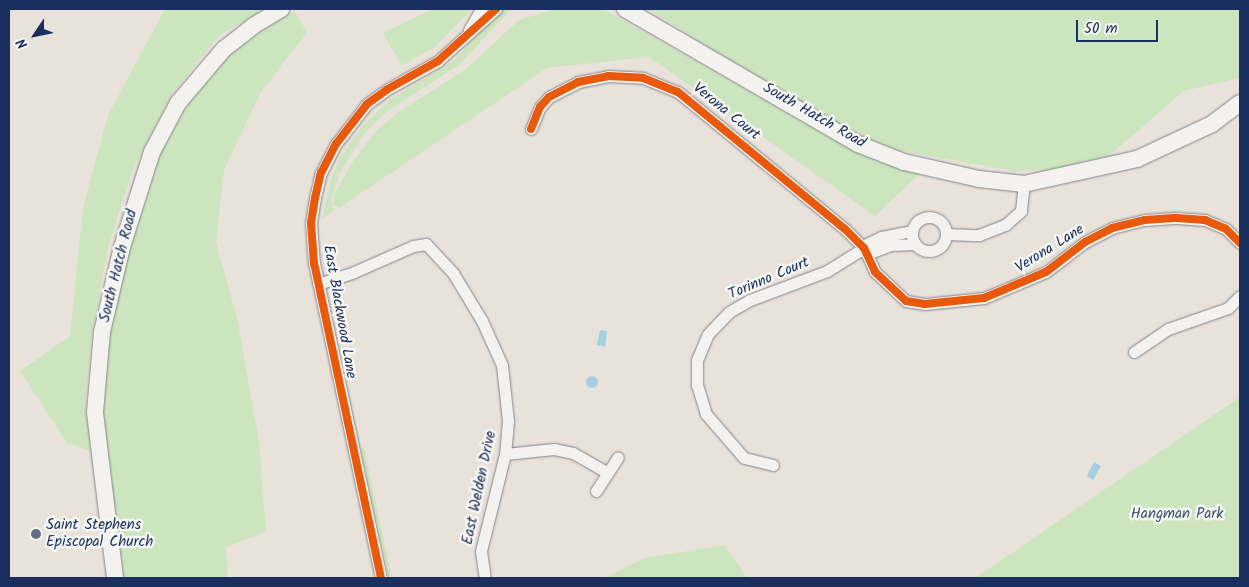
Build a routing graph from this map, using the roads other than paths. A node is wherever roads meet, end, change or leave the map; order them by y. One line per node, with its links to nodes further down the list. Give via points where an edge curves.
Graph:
1 (281, 9): 22 (main road, South Hatch Road, via 224,49 178,103 152,152 122,247 102,332 95,412)
2 (480, 9): 5 (street, East Blackwood Lane)
3 (496, 9): 5 (street, East Blackwood Lane, via 484,22)
4 (625, 9): 8 (main road, South Hatch Road, via 858,144 904,162 942,172)
5 (469, 30): 14 (street, East Blackwood Lane, via 438,61 367,104 336,144 321,173 311,224)
6 (1240, 104): 8 (main road, South Hatch Road, via 1212,124 1137,159)
7 (532, 129): 13 (street, Verona Court, via 540,107 549,97 578,82 608,76 643,78 678,92 699,108)
8 (1024, 184): 10 (street, via 1021,211 1005,225 979,235)
9 (912, 231): 10 (street, via 920,219 931,217 942,222); 11 (street); 13 (street, via 881,236)
10 (946, 234): 11 (street, via 942,245 935,250 926,251)
11 (915, 244): 13 (street)
12 (1240, 244): 13 (street, Verona Lane, via 1226,229 1205,220 1145,220 1112,228 1085,242 1046,272 1018,286 984,298 925,304 906,301 875,272)
13 (864, 249): 19 (street, Torinno Court, via 827,271 750,300 729,312 708,334 697,360 697,384 706,414 744,458)
14 (318, 284): 17 (street, East Welden Drive, via 420,243 431,246 453,273 495,344 507,391); 23 (street, East Blackwood Lane)
15 (1240, 296): 16 (street, via 1228,308 1168,329)
16 (1134, 352)
17 (505, 454): 20 (street, via 554,449 573,453); 24 (street, East Welden Drive, via 481,551)
18 (618, 457): 20 (street)
19 (772, 465)
20 (608, 472): 21 (street)
21 (596, 491)
22 (114, 578)
23 (381, 578)
24 (485, 578)

